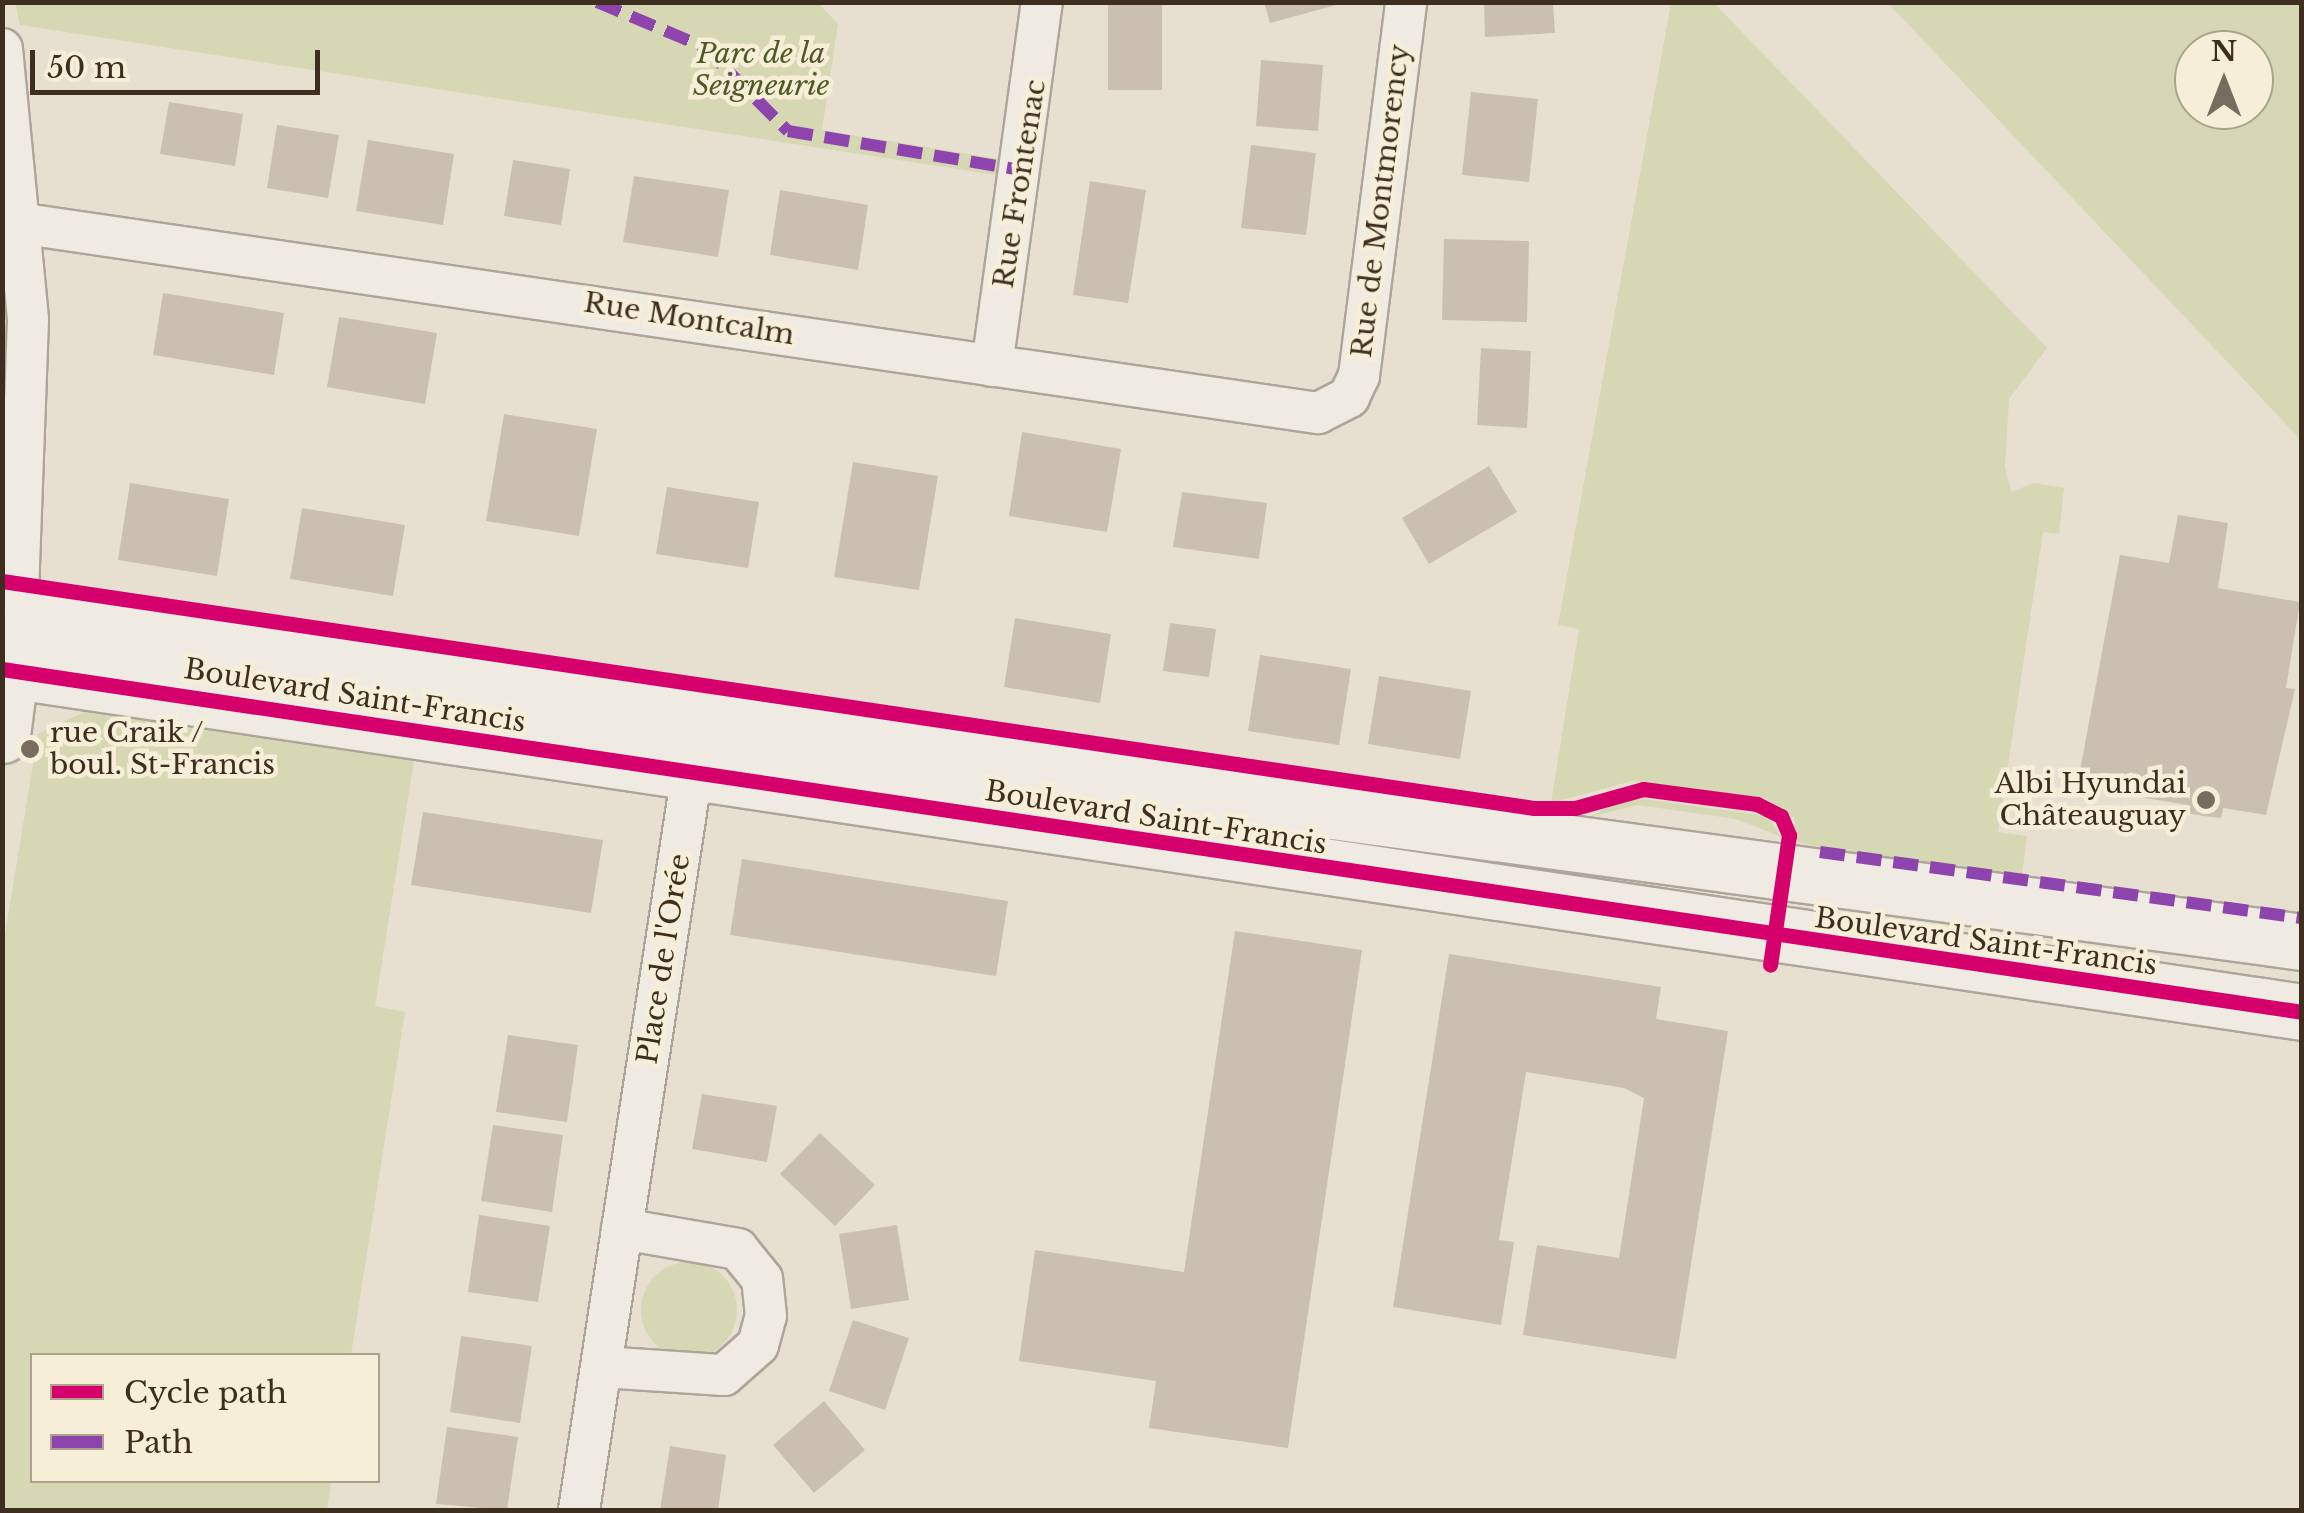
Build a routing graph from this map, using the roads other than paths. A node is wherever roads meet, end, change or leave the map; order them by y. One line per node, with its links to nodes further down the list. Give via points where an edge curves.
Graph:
1 (1042, 2): 5 (street, Rue Frontenac)
2 (1406, 2): 6 (street, Rue de Montmorency, via 1360,376)
3 (2, 50): 4 (street)
4 (25, 224): 5 (street, Rue Montcalm); 7 (street, via 28,466)
5 (992, 366): 6 (street, Rue Montcalm, via 1300,414)
6 (1349, 397)
7 (8, 643): 8 (street, Boulevard Saint-Francis); 9 (street); 10 (street, Boulevard Saint-Francis)
8 (701, 718): 10 (street, Place de l'Orée); 11 (street, Boulevard Saint-Francis)
9 (2, 736)
10 (692, 772): 12 (street, Boulevard Saint-Francis); 13 (street, Place de l'Orée)
11 (2302, 942)
12 (2302, 1012)
13 (622, 1229): 14 (street, Place de l'Orée); 14 (street, via 738,1250 762,1279 766,1316 758,1345 724,1375)
14 (602, 1367): 15 (street, Place de l'Orée)
15 (579, 1510)

